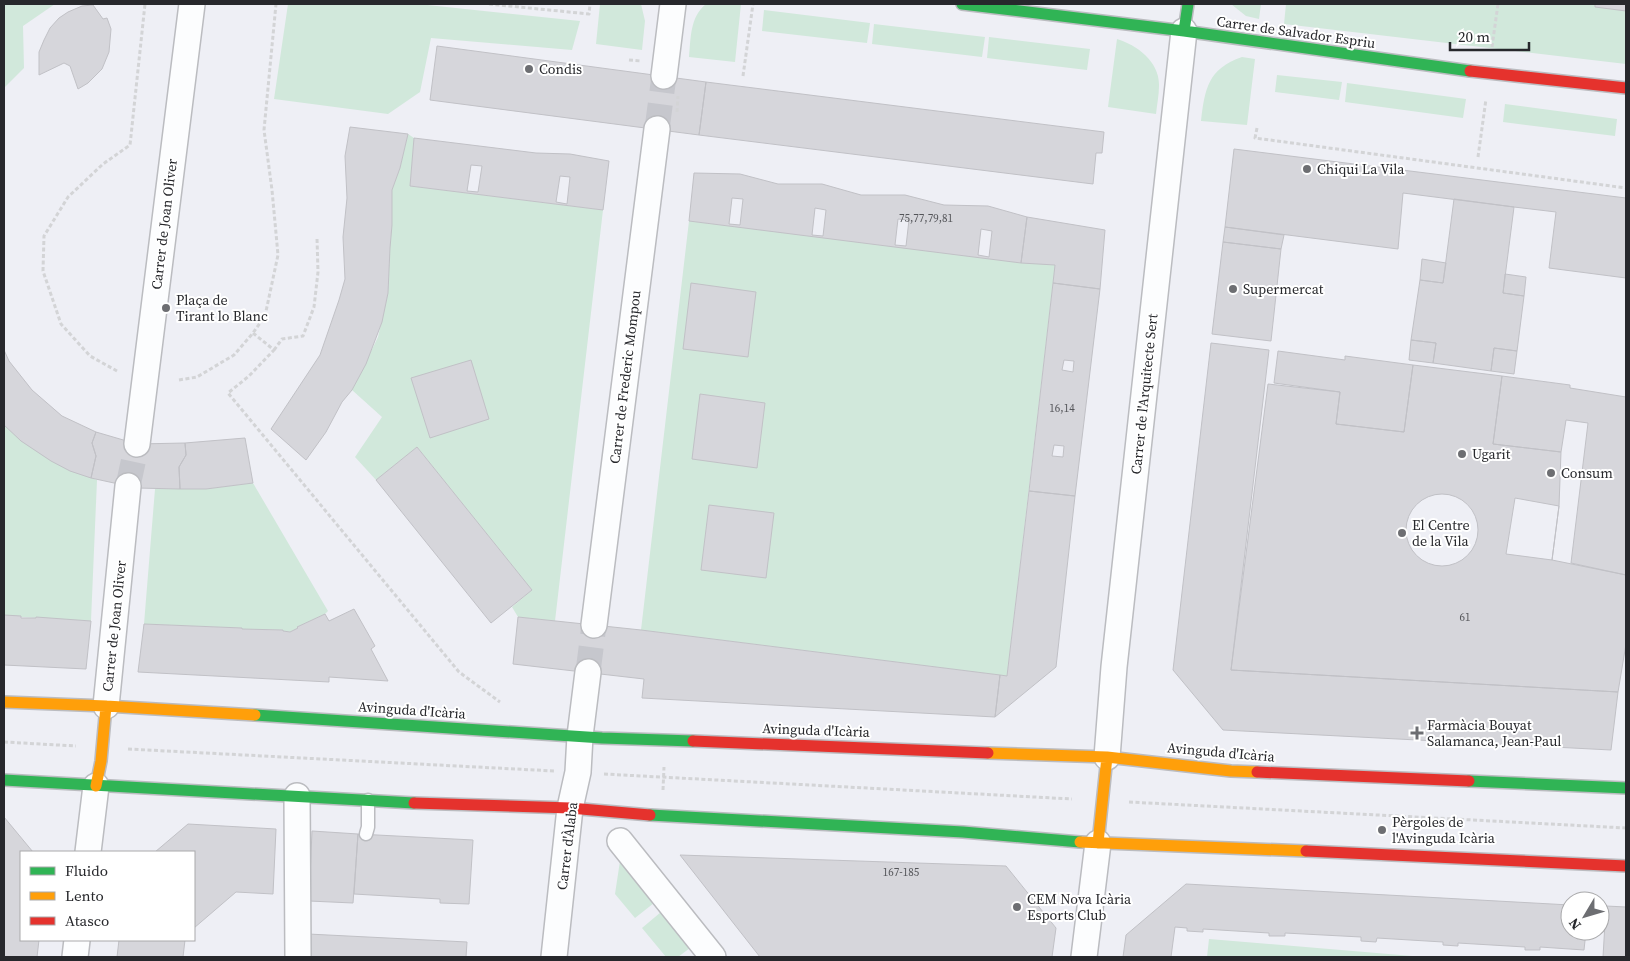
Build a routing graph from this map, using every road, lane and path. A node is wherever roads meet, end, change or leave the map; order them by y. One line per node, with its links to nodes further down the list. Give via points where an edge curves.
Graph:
1 (145, 4): 26 (path, via 130,145 103,164 68,197 44,236 44,271 61,324 90,356)
2 (192, 4): 28 (street, Carrer de Joan Oliver)
3 (276, 4): 24 (path, via 264,130 278,255 265,316)
4 (489, 4): 5 (path, via 589,14)
5 (590, 4)
6 (673, 4): 15 (street)
7 (753, 4): 16 (path)
8 (962, 4): 11 (street, Carrer de Salvador Espriu)
9 (1188, 4): 11 (street)
10 (1498, 4): 12 (path)
11 (1184, 31): 17 (street, Carrer de Salvador Espriu, via 1495,74); 39 (street, Carrer de l'Arquitecte Sert)
12 (1492, 47)
13 (629, 60): 14 (path)
14 (641, 61)
15 (664, 76)
16 (743, 76)
17 (1626, 88)
18 (1486, 95): 21 (path)
19 (1257, 128): 22 (path, via 1255,138)
20 (657, 130): 30 (street, Carrer de Frederic Mompou)
21 (1478, 157)
22 (1626, 188)
23 (317, 238): 25 (path, via 314,307 303,336 282,339)
24 (253, 333): 25 (path); 27 (path, via 234,355 197,377)
25 (274, 350): 33 (path, via 250,376 228,393 459,672)
26 (117, 371)
27 (179, 380)
28 (137, 444)
29 (128, 486): 34 (street, Carrer de Joan Oliver)
30 (594, 625)
31 (588, 672): 35 (street)
32 (4, 702): 34 (street, Avinguda d'Icària)
33 (500, 702)
34 (106, 706): 35 (street, Avinguda d'Icària); 43 (street, via 102,761)
35 (580, 736): 39 (street, Avinguda d'Icària); 49 (street, Carrer d'Àlaba, via 578,772)
36 (4, 742): 37 (path)
37 (76, 746)
38 (125, 748): 40 (path)
39 (1107, 756): 44 (street, Avinguda d'Icària, via 1231,770); 53 (street)
40 (557, 771)
41 (604, 774): 46 (path)
42 (4, 780): 43 (street)
43 (96, 786): 45 (street); 54 (street)
44 (1626, 788)
45 (297, 796): 47 (street); 58 (street)
46 (1072, 799)
47 (368, 800): 49 (street); 51 (lane)
48 (1121, 802): 50 (path)
49 (570, 808): 53 (street); 59 (street, Carrer d'Àlaba)
50 (1626, 828)
51 (366, 834)
52 (620, 841): 60 (street)
53 (1098, 843): 55 (street); 61 (street)
54 (88, 851)
55 (1626, 866)
56 (77, 941): 57 (street)
57 (75, 957)
58 (298, 957)
59 (554, 957)
60 (713, 957)
61 (1084, 957)

